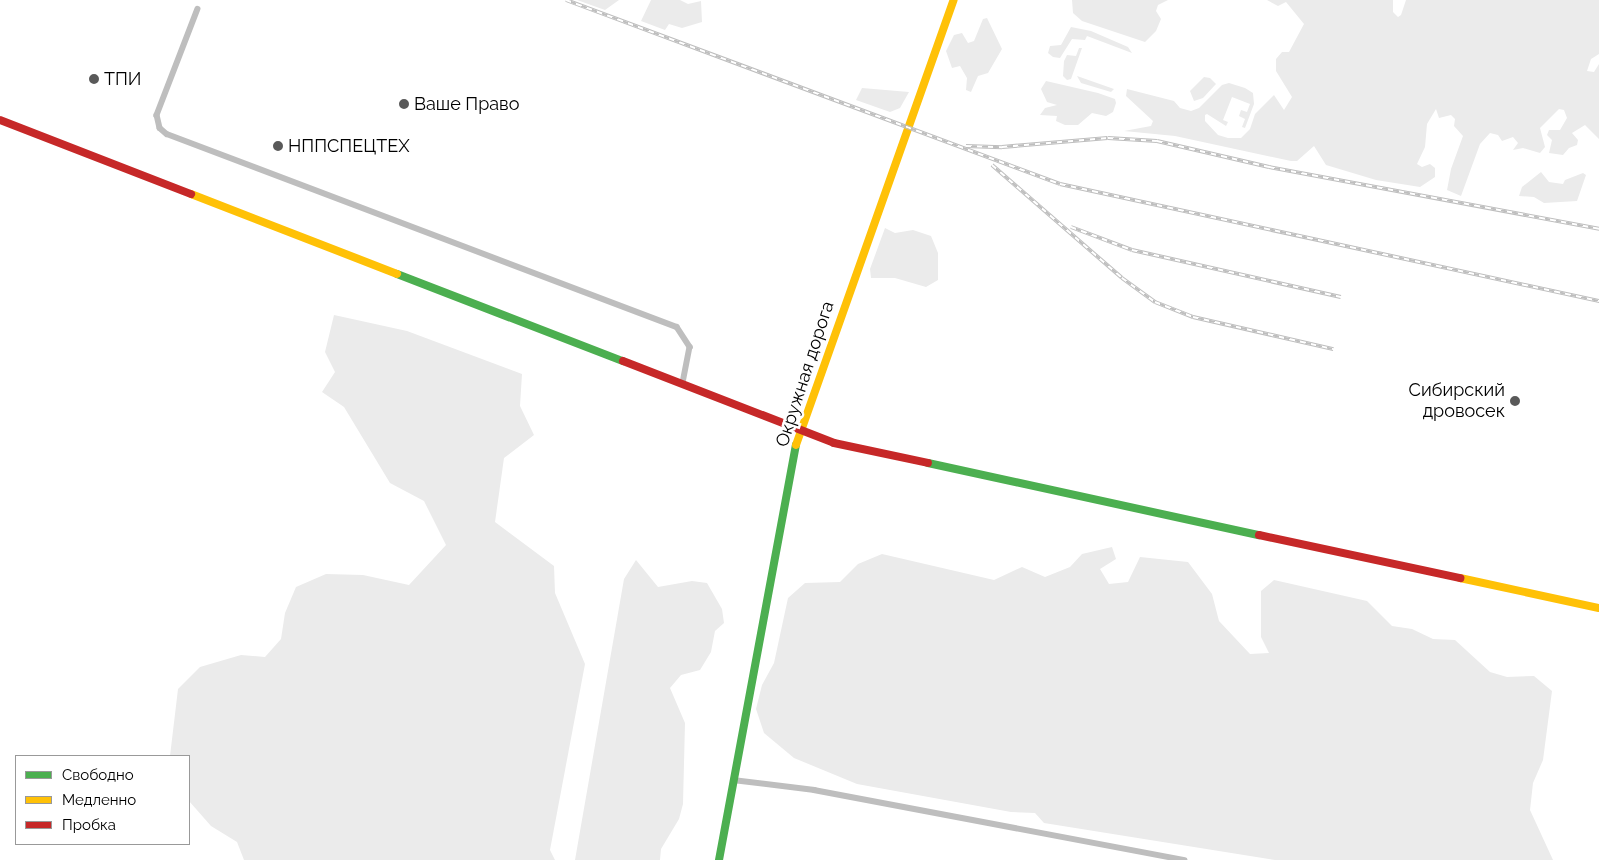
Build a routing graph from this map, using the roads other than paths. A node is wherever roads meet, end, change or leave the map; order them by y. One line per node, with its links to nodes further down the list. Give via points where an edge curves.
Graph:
1 (954, 0): 5 (street, Окружная дорога)
2 (198, 9): 4 (street, via 157,114 160,128 167,134 676,327 690,347)
3 (0, 120): 4 (street)
4 (684, 383): 5 (street)
5 (800, 430): 6 (street, via 864,451); 7 (street, Окружная дорога)
6 (1599, 608)
7 (733, 780): 8 (street, Окружная дорога); 9 (street, via 814,790)
8 (719, 860)
9 (1184, 860)

